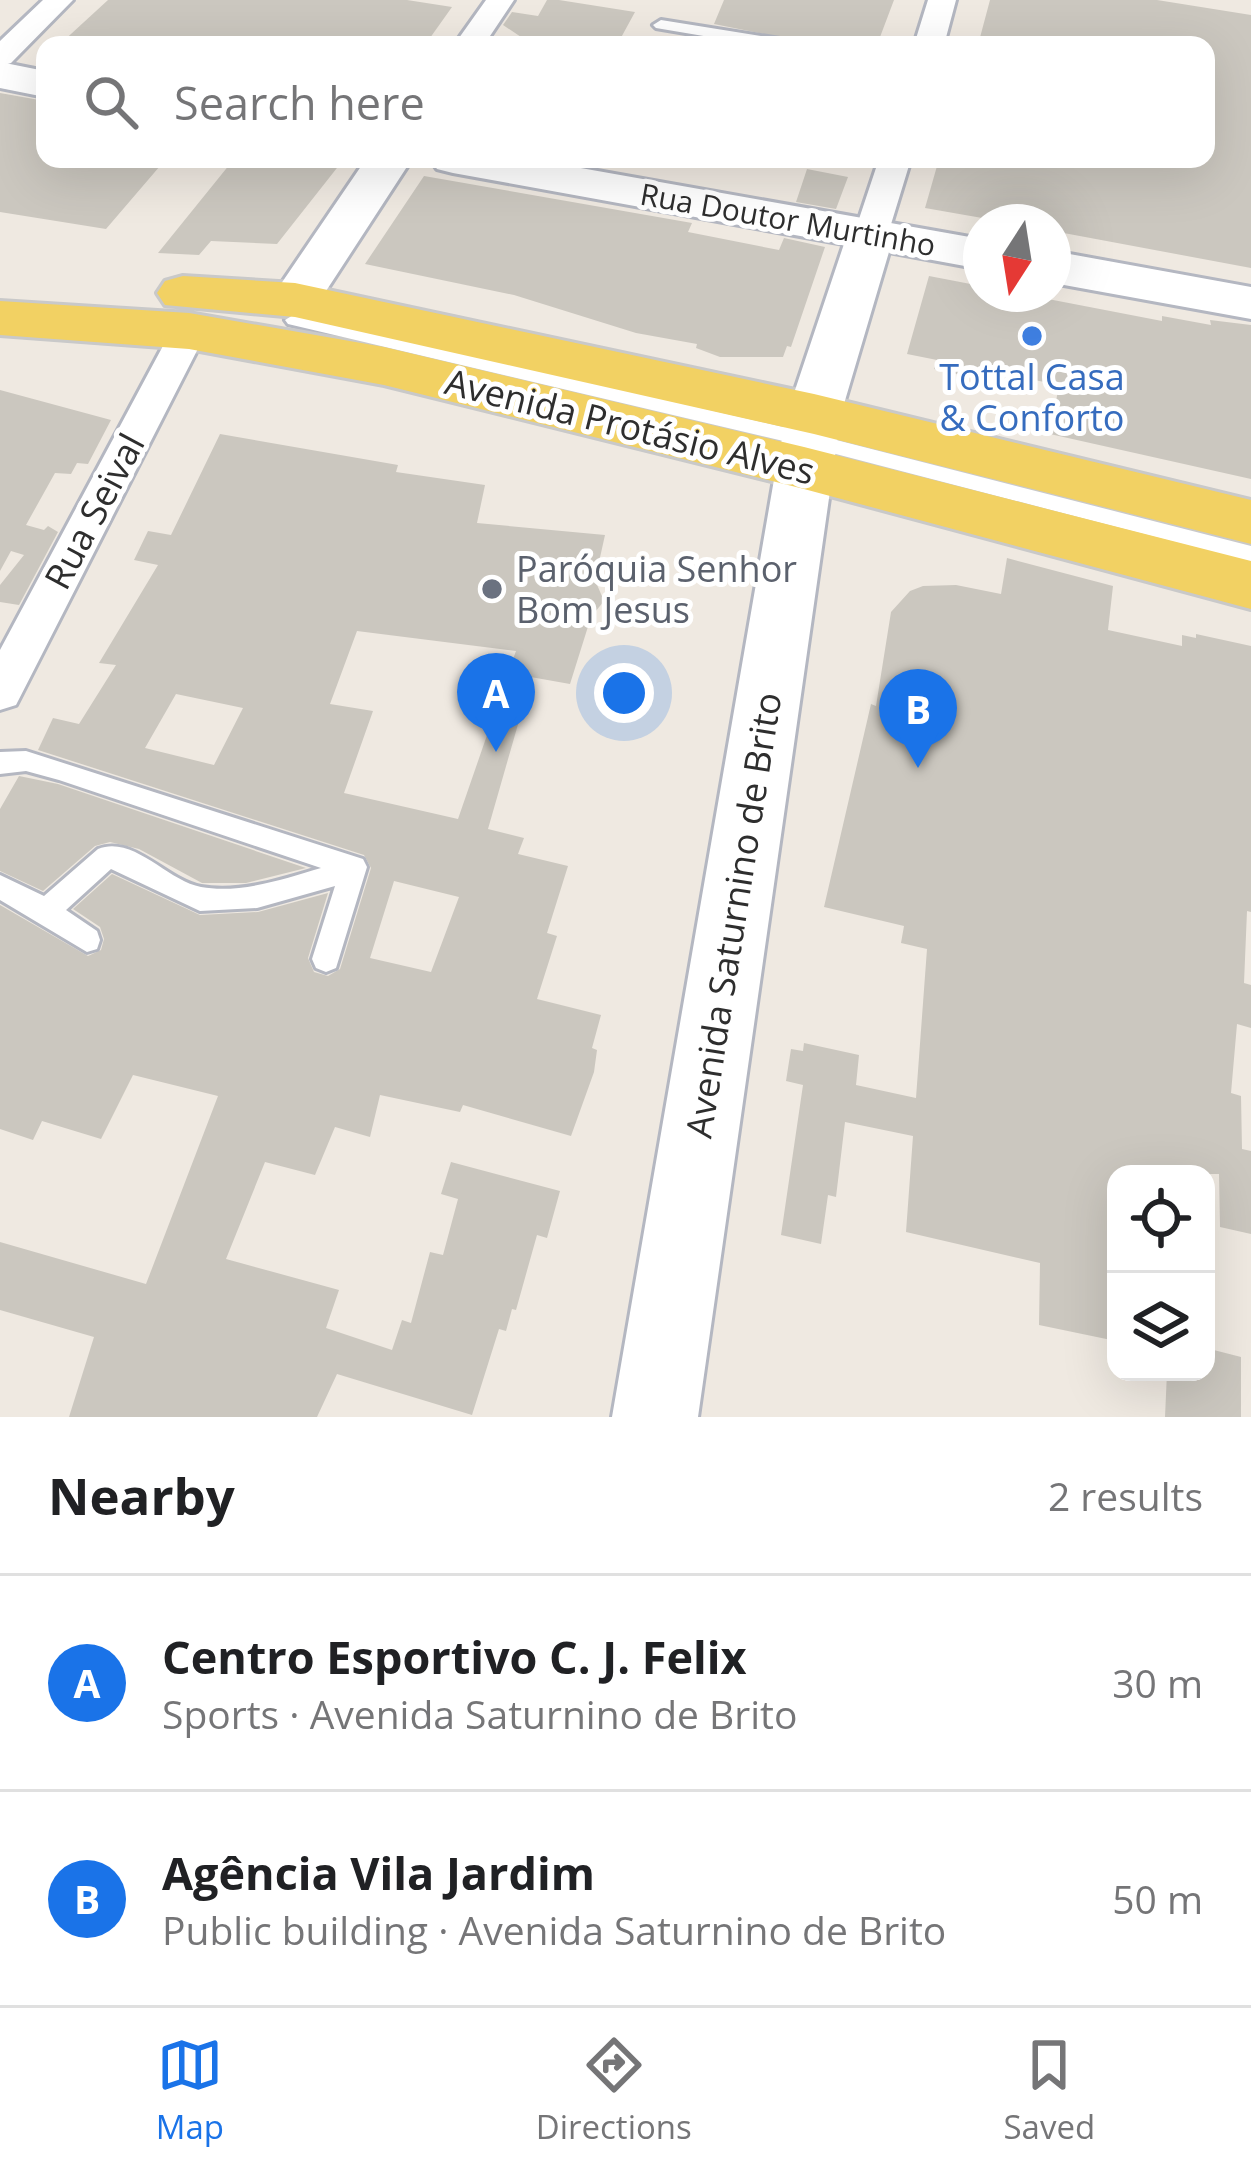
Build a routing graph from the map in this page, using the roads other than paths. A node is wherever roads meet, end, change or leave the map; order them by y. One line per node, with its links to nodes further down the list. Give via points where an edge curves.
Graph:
1 (56, 0): 8 (street)
2 (500, 0): 5 (street)
3 (942, 0): 7 (street)
4 (661, 25): 6 (lane)
5 (475, 36)
6 (730, 36)
7 (932, 36)
8 (0, 57)
9 (0, 75): 10 (street)
10 (36, 82)
11 (382, 168): 19 (street)
12 (503, 168): 14 (street, Rua Doutor Murtinho)
13 (892, 168): 14 (street)
14 (871, 234): 15 (street, Rua Doutor Murtinho); 23 (street, Avenida Saturnino de Brito)
15 (963, 251)
16 (1071, 270): 18 (street)
17 (0, 281): 19 (main road, Avenida Protásio Alves)
18 (1251, 303)
19 (295, 310): 22 (main road, via 329,342); 23 (main road, Avenida Protásio Alves)
20 (0, 318): 21 (main road, Avenida Protásio Alves)
21 (188, 331): 22 (main road, Avenida Protásio Alves); 27 (street, Rua Seival)
22 (384, 366): 23 (main road, Avenida Protásio Alves)
23 (809, 441): 24 (main road, Avenida Protásio Alves); 25 (lane); 26 (main road, Avenida Protásio Alves); 34 (street, Avenida Saturnino de Brito)
24 (1251, 522)
25 (1251, 554)
26 (1251, 585)
27 (0, 692)
28 (0, 763): 29 (lane, via 59,769)
29 (354, 867): 31 (lane, via 309,887 199,899 107,857); 33 (lane)
30 (0, 887): 31 (lane)
31 (46, 911): 32 (lane)
32 (87, 940)
33 (326, 958)
34 (655, 1417)

